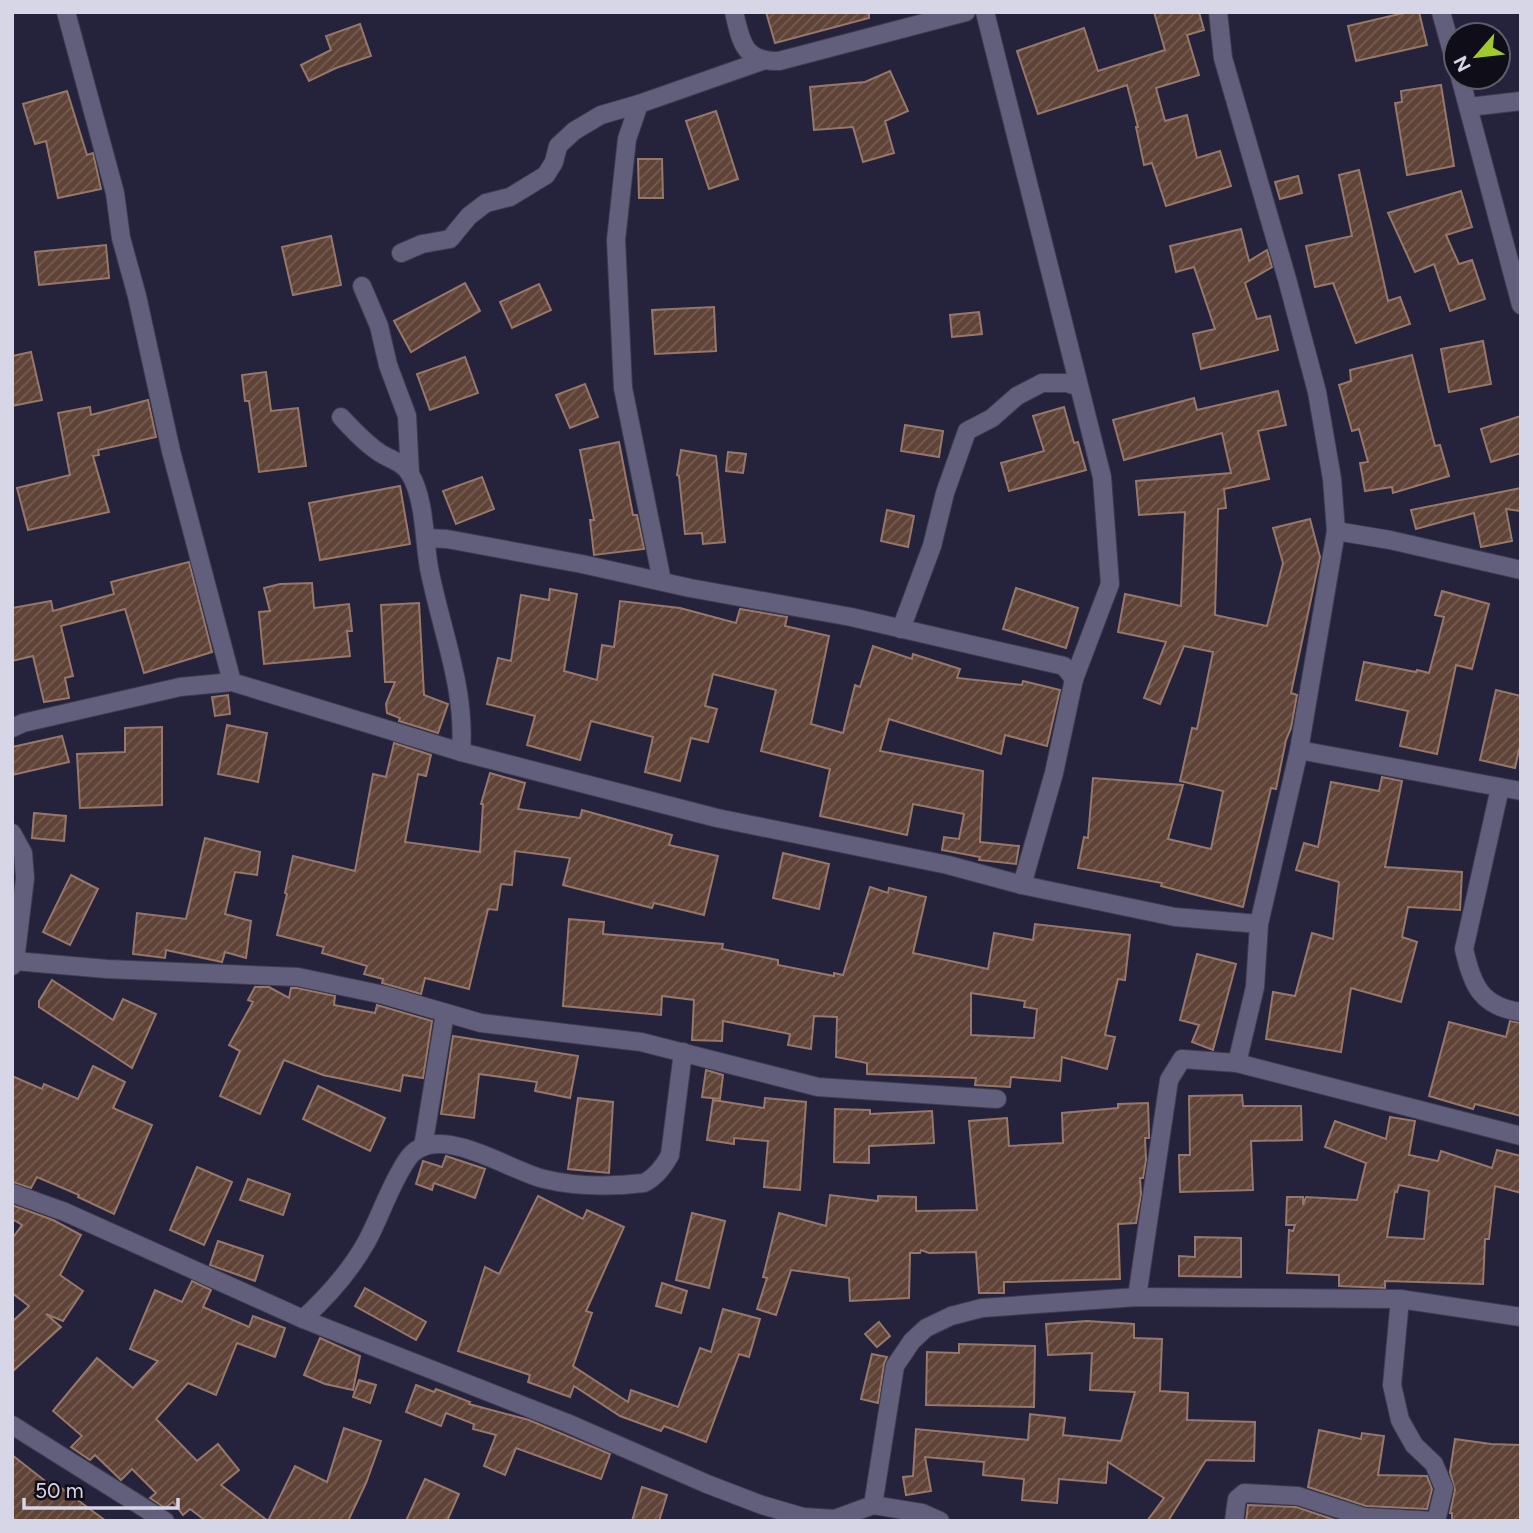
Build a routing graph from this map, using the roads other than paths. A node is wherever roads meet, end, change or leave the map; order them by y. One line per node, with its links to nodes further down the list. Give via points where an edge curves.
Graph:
1 (66, 12): 23 (street, via 115,193 121,238 171,451)
2 (734, 12): 6 (street, via 744,45)
3 (966, 12): 6 (street, via 779,61)
4 (985, 12): 14 (street)
5 (1218, 12): 17 (street, via 1223,58 1317,392)
6 (762, 61): 9 (street)
7 (1464, 91): 10 (street)
8 (1521, 101): 10 (street)
9 (639, 104): 11 (street, via 601,115 574,131 558,146 546,175 510,197 486,203 450,239); 20 (street, via 627,139 616,240 623,388)
10 (1469, 107): 13 (street)
11 (401, 253)
12 (362, 286): 16 (street, via 407,416)
13 (1521, 305)
14 (1079, 387): 21 (street, via 1042,383 967,431); 22 (street, via 1102,477 1110,584)
15 (341, 417): 16 (street, via 364,441)
16 (410, 474): 18 (street)
17 (1336, 531): 19 (street); 25 (street)
18 (426, 538): 20 (street); 26 (street, via 457,679)
19 (1521, 570)
20 (662, 581): 21 (street)
21 (901, 629): 22 (street, via 1064,666)
22 (1074, 679): 30 (street, via 1054,773)
23 (232, 682): 24 (street, via 180,687); 26 (street)
24 (12, 728)
25 (1299, 750): 27 (street); 31 (street)
26 (461, 752): 30 (street, via 717,818)
27 (1500, 788): 28 (street); 33 (street, via 1464,949 1468,969 1486,999 1503,1010)
28 (1521, 791)
29 (12, 833): 32 (street, via 23,853 25,878)
30 (1022, 885): 31 (street, via 1175,918)
31 (1259, 924): 36 (street, via 1255,986)
32 (14, 964): 34 (street, via 298,977)
33 (1521, 1012)
34 (445, 1013): 35 (street, via 481,1023 641,1042); 39 (street)
35 (683, 1052): 37 (street, via 818,1087); 39 (street, via 670,1155 644,1183 586,1187 541,1179 443,1143)
36 (1237, 1063): 38 (street); 41 (street, via 1182,1059 1169,1080)
37 (997, 1099)
38 (1521, 1136)
39 (423, 1147): 44 (street, via 407,1158 366,1243 332,1293)
40 (12, 1192): 44 (street)
41 (1137, 1297): 42 (street); 46 (street, via 982,1308 926,1328 895,1366)
42 (1400, 1299): 43 (street); 50 (street, via 1392,1385 1400,1420 1414,1445 1434,1464 1444,1488)
43 (1521, 1317)
44 (303, 1319): 46 (street, via 762,1505 803,1517 835,1519)
45 (12, 1425): 47 (street)
46 (873, 1505): 48 (street, via 922,1513)
47 (165, 1521)
48 (940, 1521)
49 (1234, 1521): 50 (street, via 1237,1500 1244,1493 1298,1496 1364,1517)
50 (1435, 1521)

